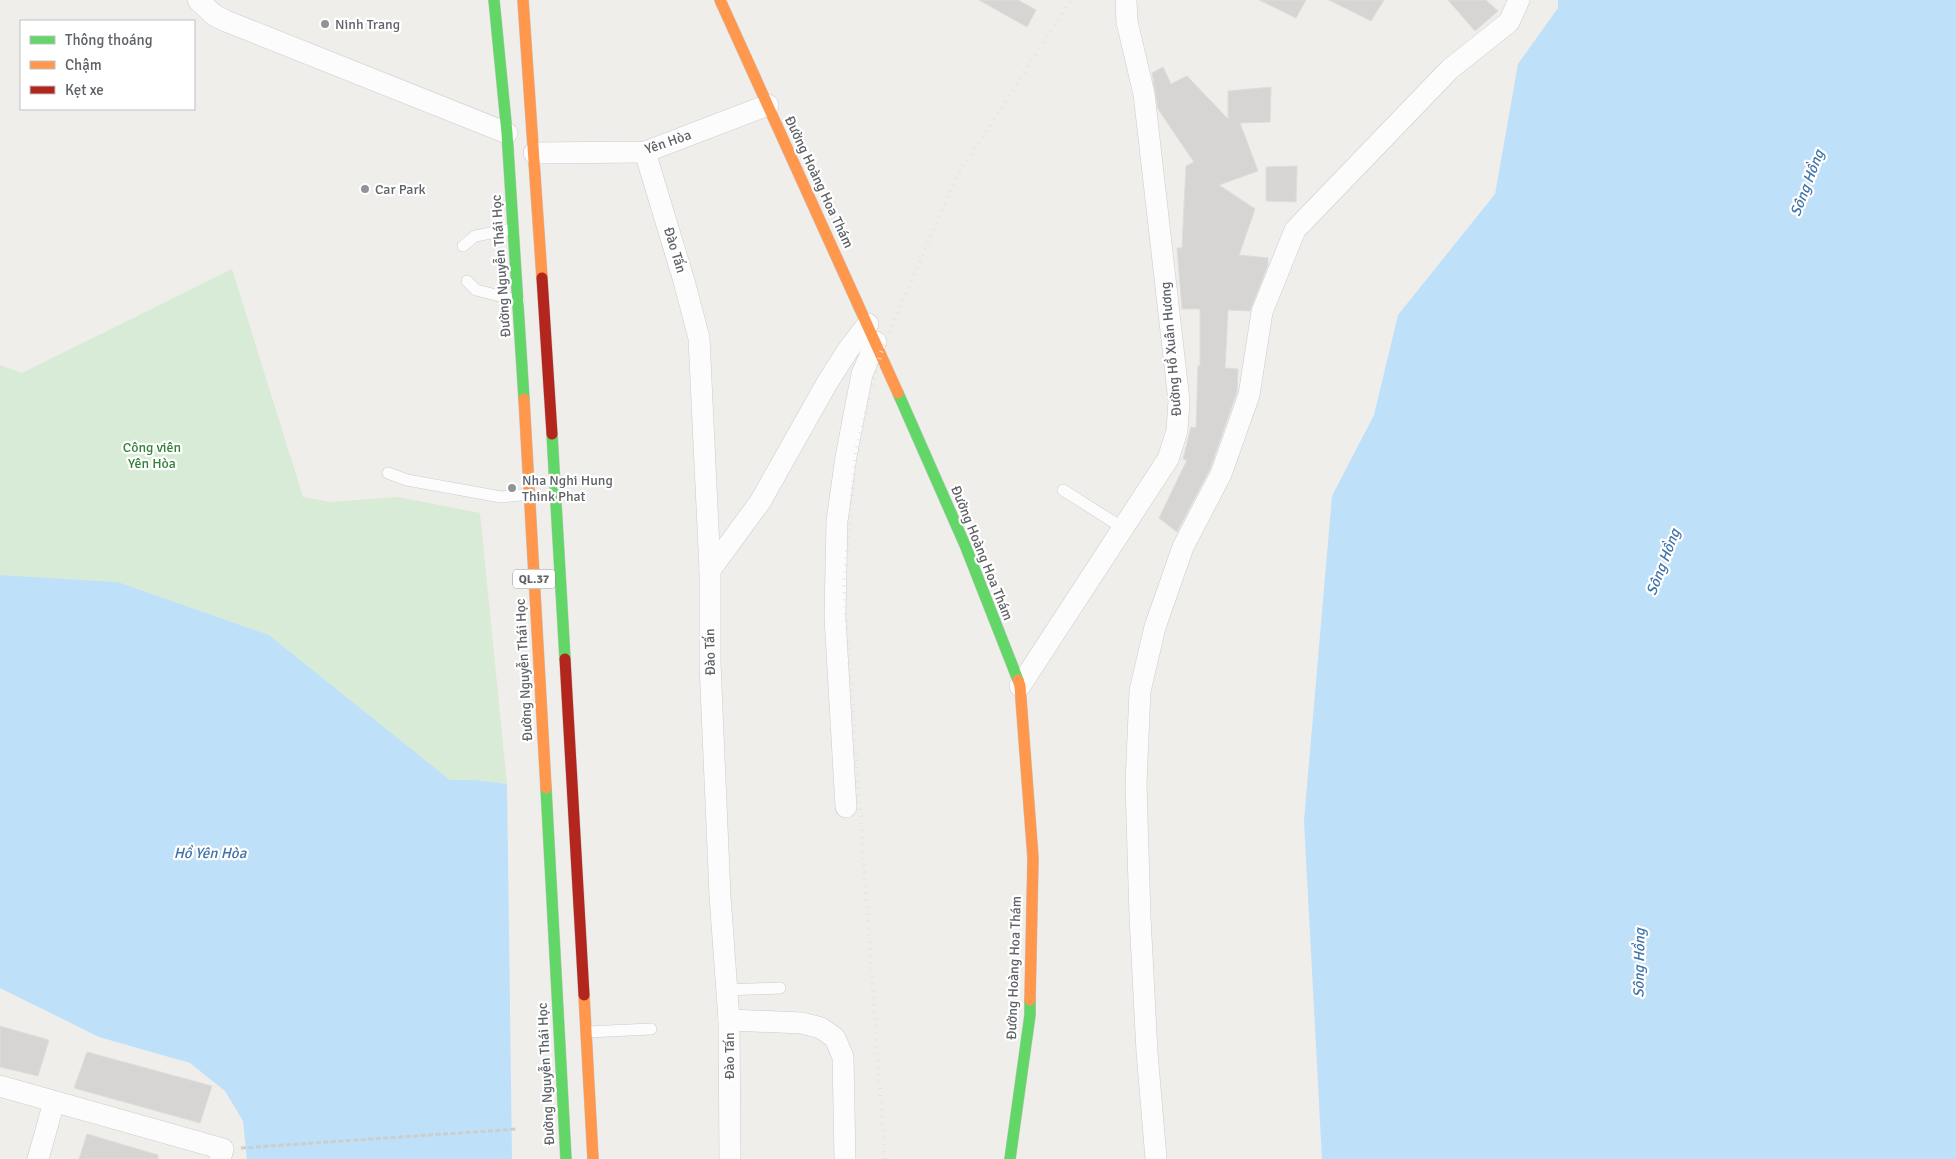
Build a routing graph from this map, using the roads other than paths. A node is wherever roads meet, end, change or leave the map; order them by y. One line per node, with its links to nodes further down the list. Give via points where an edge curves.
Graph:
1 (198, 0): 8 (street, via 226,21)
2 (494, 0): 8 (main road, Đường Nguyễn Thái Học / QL.37)
3 (523, 0): 10 (main road, Đường Nguyễn Thái Học / QL.37)
4 (720, 0): 7 (main road, Đường Hoàng Hoa Thám)
5 (1126, 0): 19 (street, Đường Hồ Xuân Hương, via 1127,22 1144,94 1179,416 1168,459)
6 (1519, 0): 37 (street, via 1510,22 1450,69 1294,230 1262,312 1249,395 1221,474 1183,547 1155,627 1140,691 1136,784 1146,1052)
7 (768, 106): 9 (street, Yên Hòa); 15 (main road, Đường Hoàng Hoa Thám)
8 (507, 133): 11 (main road, Đường Nguyễn Thái Học / QL.37)
9 (645, 152): 10 (street, Yên Hòa); 20 (street, Đào Tấn, via 699,338)
10 (534, 153): 18 (main road, Đường Nguyễn Thái Học / QL.37)
11 (512, 229): 12 (lane, via 475,236); 14 (main road, Đường Nguyễn Thái Học / QL.37)
12 (464, 246)
13 (467, 281): 14 (lane, via 476,290)
14 (519, 301): 18 (main road, Đường Nguyễn Thái Học / QL.37)
15 (872, 333): 20 (street, via 848,350 760,502); 21 (main road, Đường Hoàng Hoa Thám, via 964,545); 22 (street, via 846,457 838,521 835,617)
16 (388, 473): 18 (lane, via 407,480 501,497)
17 (1064, 490): 19 (lane)
18 (543, 492): 27 (main road, Đường Nguyễn Thái Học / QL.37); 32 (main road, Đường Nguyễn Thái Học / QL.37)
19 (1123, 528): 21 (street, Đường Hồ Xuân Hương)
20 (710, 570): 24 (street, Đào Tấn, via 711,682)
21 (1020, 686): 36 (main road, Đường Hoàng Hoa Thám, via 1033,858 1030,1005)
22 (846, 807)
23 (780, 988): 24 (lane)
24 (727, 990): 25 (street, Đào Tấn)
25 (729, 1020): 34 (street, Đào Tấn); 35 (street, via 810,1024 835,1038 843,1056)
26 (651, 1029): 27 (lane)
27 (587, 1032): 33 (main road, Đường Nguyễn Thái Học / QL.37)
28 (0, 1086): 29 (street)
29 (54, 1102): 30 (street); 31 (street)
30 (222, 1154)
31 (38, 1159)
32 (566, 1159)
33 (593, 1159)
34 (730, 1159)
35 (845, 1159)
36 (1010, 1159)
37 (1156, 1159)

